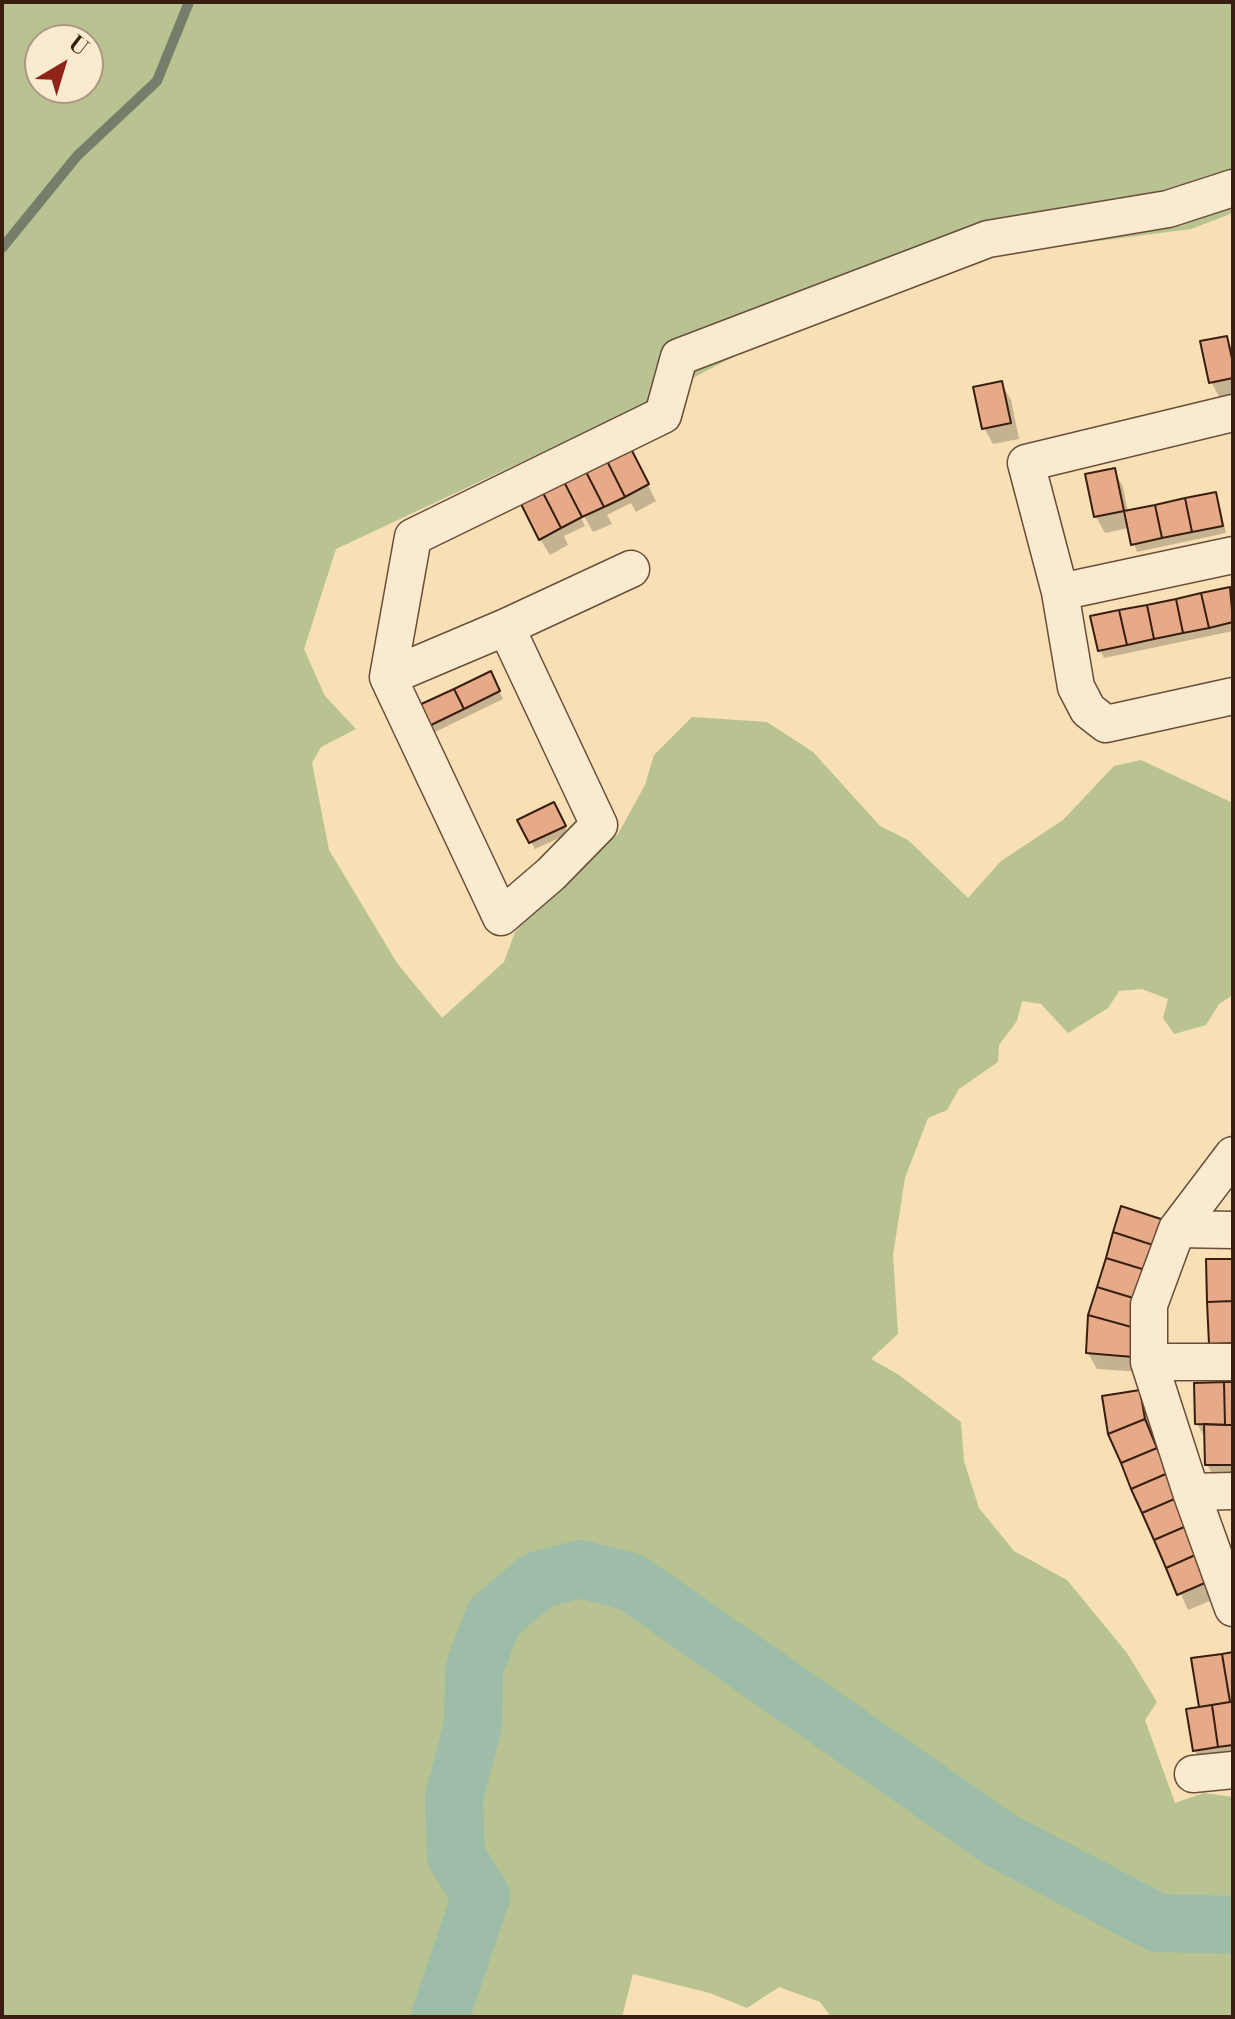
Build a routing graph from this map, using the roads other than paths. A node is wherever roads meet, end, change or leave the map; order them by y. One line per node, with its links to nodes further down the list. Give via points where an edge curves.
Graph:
1 (1233, 188): 7 (street, via 1168,209 988,239 679,357 663,415 413,537)
2 (1233, 413): 5 (street, via 1026,463)
3 (1233, 555): 5 (street)
4 (631, 569): 6 (street)
5 (1060, 592): 8 (street, via 1076,687 1088,710 1106,724)
6 (506, 627): 7 (street); 7 (street, via 599,825 501,917)
7 (388, 677)
8 (1233, 696)
9 (1233, 1155): 10 (street)
10 (1177, 1229): 11 (street); 12 (street, via 1149,1305)
11 (1233, 1230)
12 (1149, 1362): 13 (street); 15 (street)
13 (1233, 1362)
14 (1233, 1491): 15 (street)
15 (1191, 1492): 16 (street)
16 (1233, 1608)
17 (1233, 1770): 18 (street)
18 (1193, 1774)

